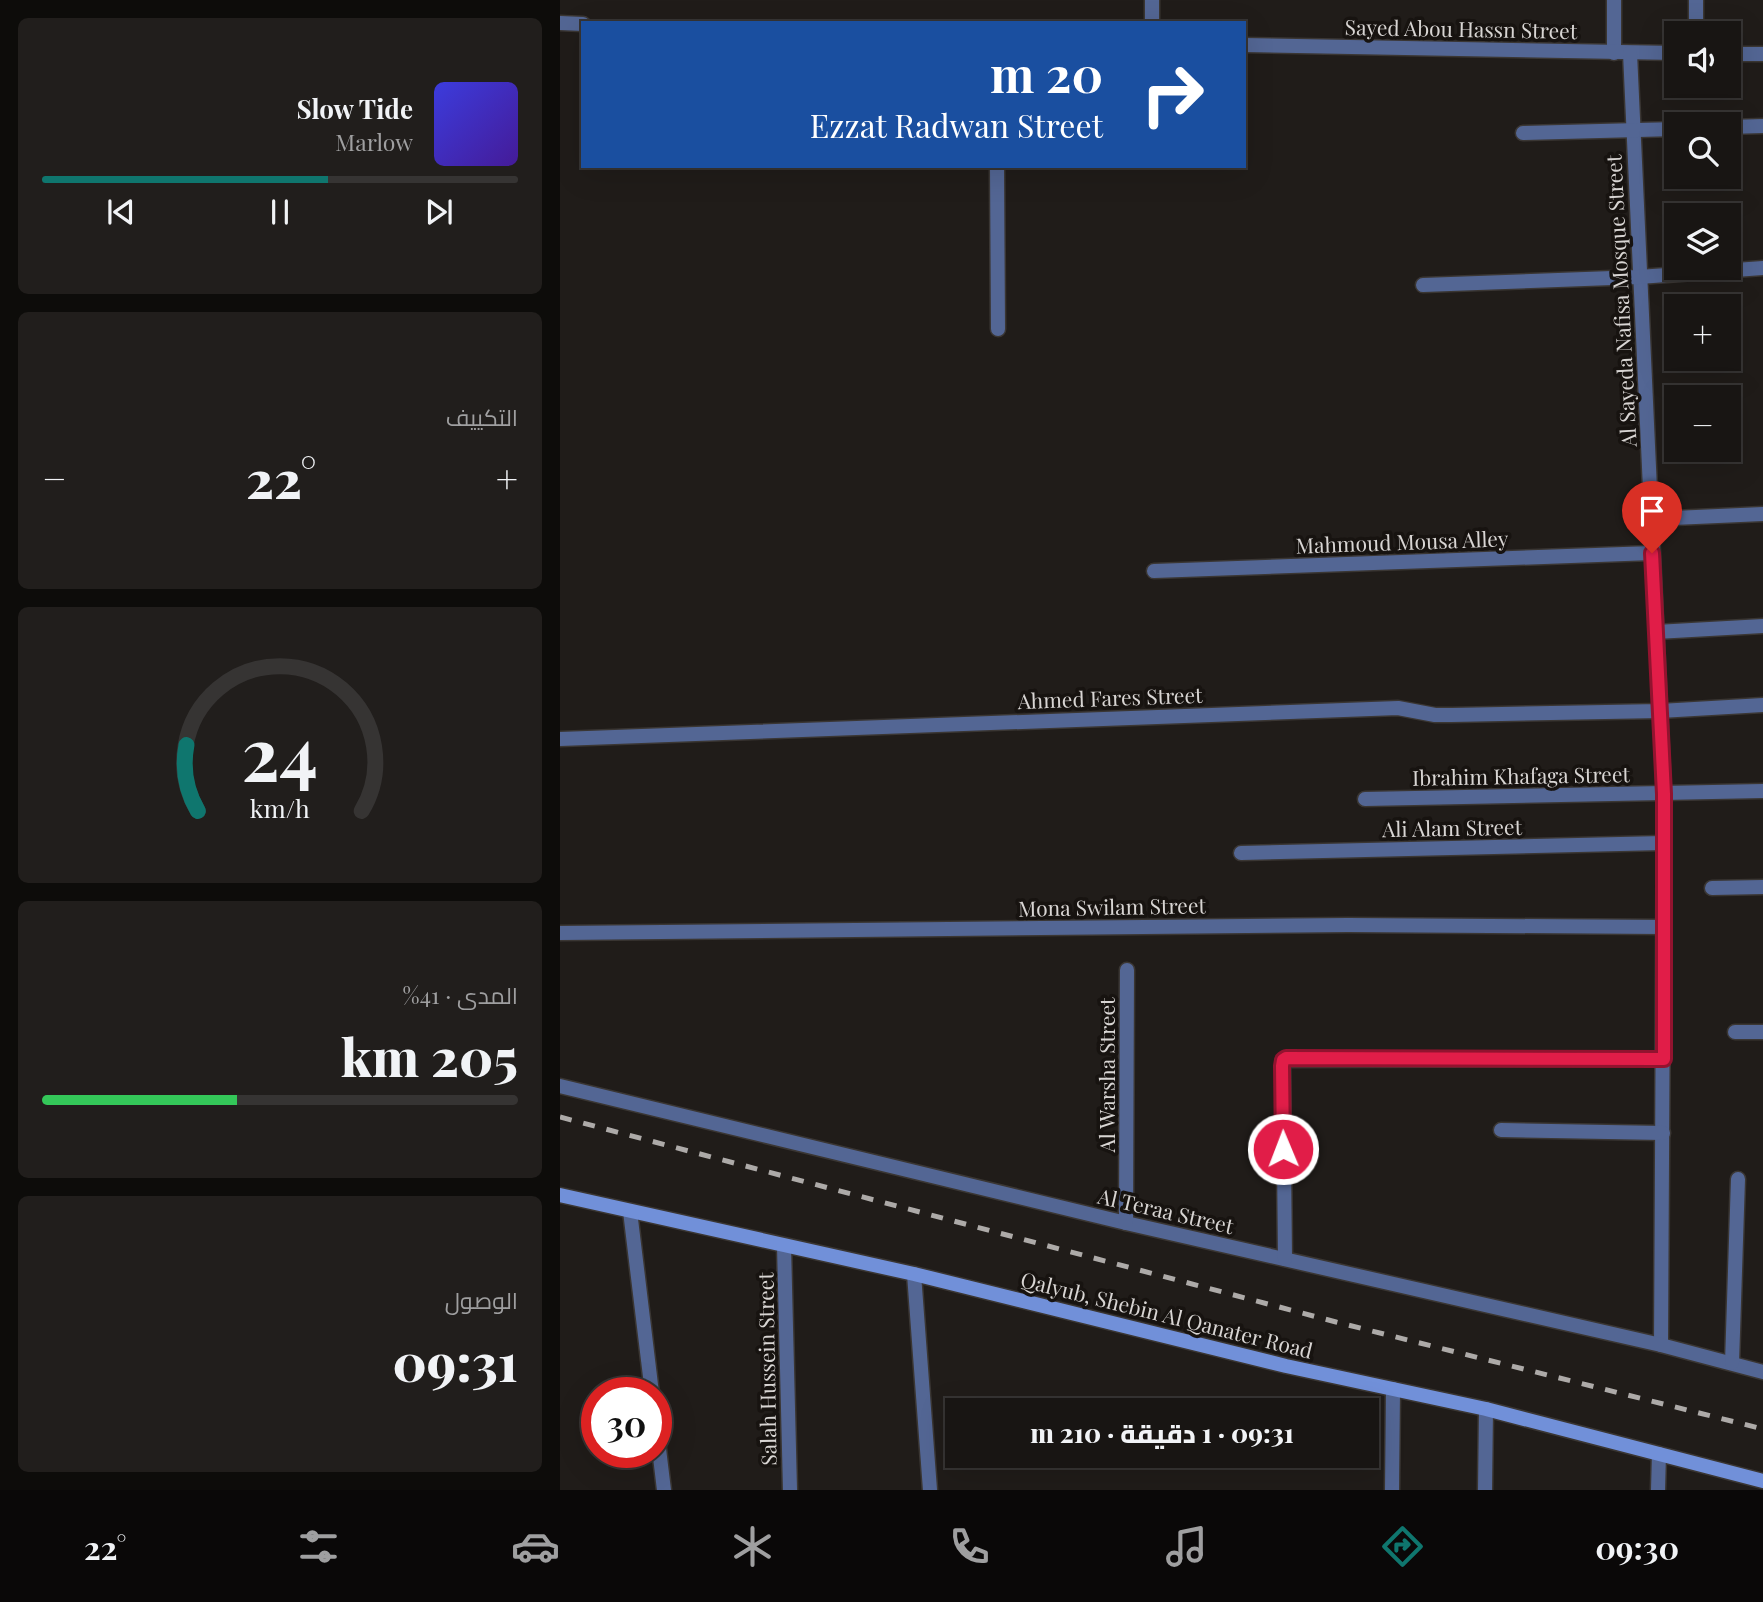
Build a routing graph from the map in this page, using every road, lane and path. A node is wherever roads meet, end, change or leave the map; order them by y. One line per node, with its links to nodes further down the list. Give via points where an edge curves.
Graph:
1 (1152, 0): 4 (street)
2 (1614, 0): 9 (street)
3 (1696, 0): 5 (street)
4 (1152, 21)
5 (1696, 21)
6 (560, 23): 7 (street)
7 (581, 24)
8 (1246, 44): 9 (street, Sayed Abou Hassn Street)
9 (1615, 53): 10 (street, Sayed Abou Hassn Street)
10 (1630, 53): 11 (street, Sayed Abou Hassn Street); 17 (street, Al Sayeda Nafisa Mosque Street)
11 (1664, 54)
12 (1741, 54): 13 (street)
13 (1763, 54)
14 (1763, 126): 15 (street)
15 (1741, 127)
16 (1664, 129): 17 (street)
17 (1633, 130): 18 (street); 21 (street, Al Sayeda Nafisa Mosque Street)
18 (1523, 134)
19 (997, 168): 23 (street)
20 (1763, 268): 21 (street)
21 (1639, 277): 22 (street); 25 (street, Al Sayeda Nafisa Mosque Street)
22 (1423, 285)
23 (998, 329)
24 (1763, 514): 25 (street)
25 (1651, 519): 26 (street, Al Sayeda Nafisa Mosque Street)
26 (1652, 553): 27 (street, Mahmoud Mousa Alley); 29 (street, Al Sayeda Nafisa Mosque Street)
27 (1154, 571)
28 (1763, 626): 29 (street)
29 (1657, 632): 31 (street, Al Sayeda Nafisa Mosque Street)
30 (1763, 705): 31 (street, Ahmed Fares Street)
31 (1660, 711): 32 (street, Ahmed Fares Street, via 1434,715 1398,708); 34 (street, Al Sayeda Nafisa Mosque Street)
32 (560, 738)
33 (1763, 791): 34 (street, Ibrahim Khafaga Street)
34 (1664, 794): 35 (street, Ibrahim Khafaga Street); 36 (street, Al Sayeda Nafisa Mosque Street)
35 (1364, 799)
36 (1664, 843): 37 (street, Ali Alam Street); 40 (street, Al Sayeda Nafisa Mosque Street)
37 (1241, 853)
38 (1763, 887): 39 (street)
39 (1712, 888)
40 (1664, 927): 41 (street, Mona Swilam Street, via 1334,925); 45 (street, Al Sayeda Nafisa Mosque Street)
41 (560, 933)
42 (1127, 970): 52 (street, Al Warsha Street)
43 (1735, 1032): 44 (street)
44 (1763, 1032)
45 (1664, 1059): 48 (street, Al Sayeda Nafisa Mosque Street); 54 (street, via 1283,1060)
46 (560, 1086): 52 (street, Al Teraa Street)
47 (1501, 1129): 48 (street)
48 (1663, 1133): 56 (street, Al Sayeda Nafisa Mosque Street)
49 (1738, 1179): 57 (street)
50 (560, 1195): 51 (main road, Qalyub, Shebin Al Qanater Road)
51 (630, 1211): 53 (main road, Qalyub, Shebin Al Qanater Road); 59 (street)
52 (1126, 1223): 54 (street, Al Teraa Street)
53 (784, 1246): 55 (main road, Qalyub, Shebin Al Qanater Road); 66 (street, Salah Hussein Street)
54 (1285, 1259): 56 (street, Al Teraa Street)
55 (915, 1274): 60 (main road, Qalyub, Shebin Al Qanater Road); 67 (street)
56 (1661, 1345): 57 (street, Al Teraa Street)
57 (1732, 1363): 58 (street, Al Teraa Street)
58 (1763, 1372)
59 (650, 1377)
60 (1393, 1389): 61 (main road, Qalyub, Shebin Al Qanater Road); 68 (street)
61 (1486, 1409): 62 (main road, Qalyub, Shebin Al Qanater Road); 69 (street)
62 (1659, 1454): 64 (main road, Qalyub, Shebin Al Qanater Road); 70 (street)
63 (661, 1468): 65 (street)
64 (1762, 1484)
65 (664, 1490)
66 (790, 1490)
67 (930, 1490)
68 (1392, 1490)
69 (1485, 1490)
70 (1658, 1490)

